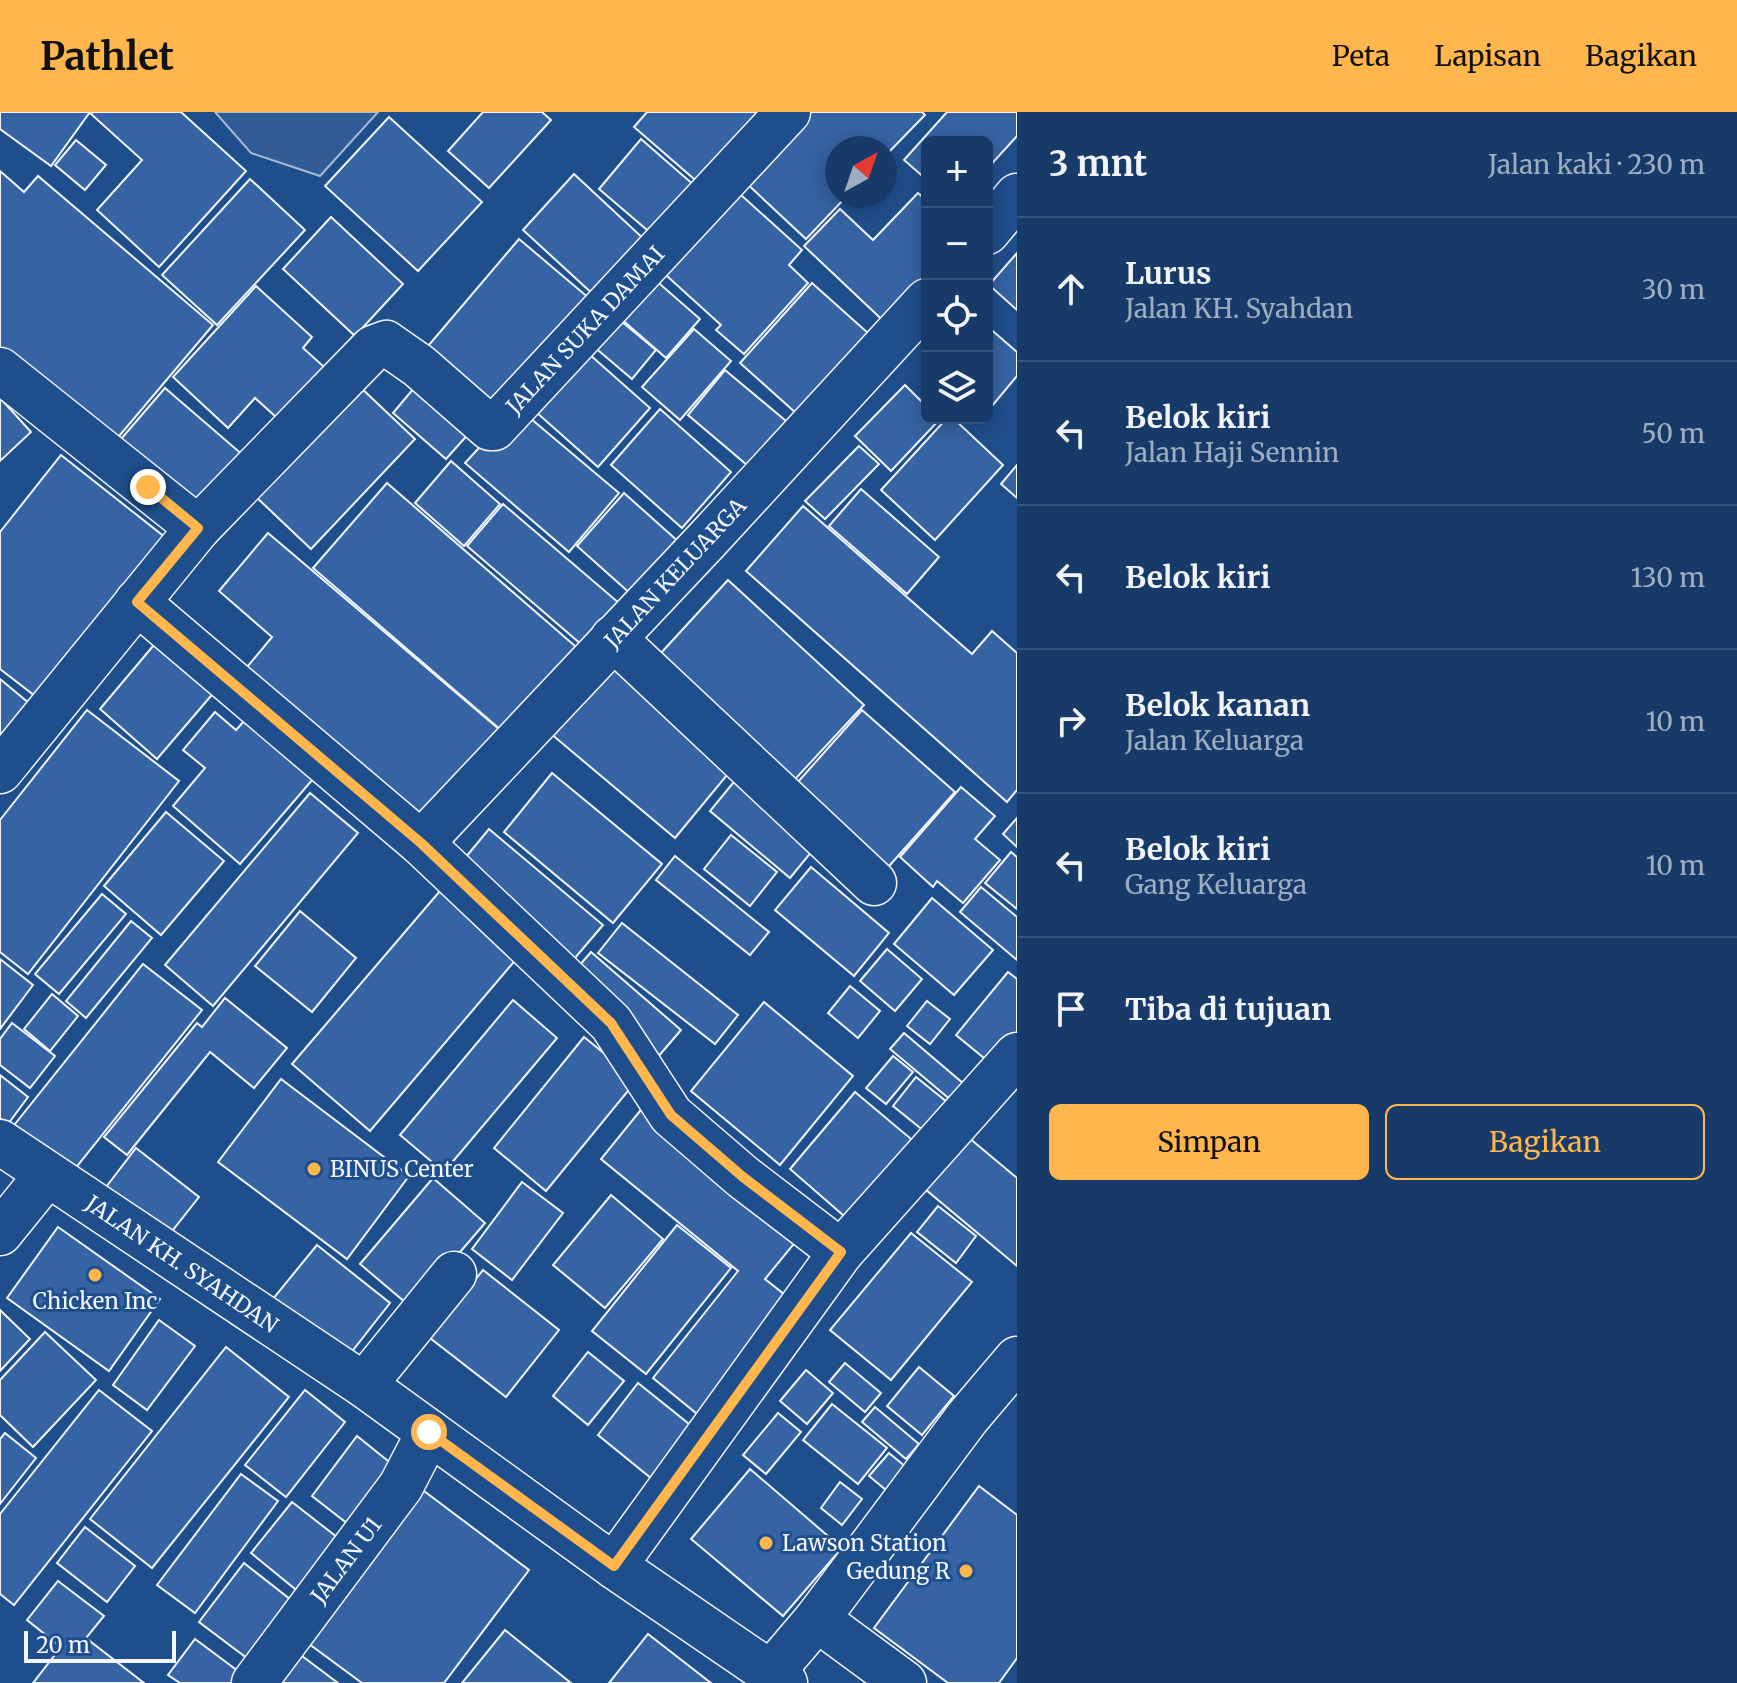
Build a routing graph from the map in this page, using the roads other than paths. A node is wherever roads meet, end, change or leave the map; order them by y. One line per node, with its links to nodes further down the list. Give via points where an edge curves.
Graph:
1 (788, 112): 6 (street, JALAN SUKA DAMAI, via 494,428 386,343 373,348)
2 (1017, 196): 3 (street)
3 (993, 225)
4 (921, 308): 8 (street, JALAN KELUARGA)
5 (0, 370): 6 (street)
6 (198, 528): 7 (street)
7 (137, 602): 9 (street); 10 (street)
8 (613, 638): 10 (street, JALAN KELUARGA); 11 (street)
9 (0, 771)
10 (421, 843): 16 (street, via 611,1023 671,1115)
11 (874, 883)
12 (1017, 1055): 16 (street)
13 (0, 1142): 14 (street, JALAN KH. SYAHDAN)
14 (47, 1175): 15 (street); 19 (street, JALAN KH. SYAHDAN)
15 (0, 1233)
16 (841, 1252): 21 (street)
17 (454, 1274): 19 (street)
18 (1017, 1359): 22 (street)
19 (364, 1385): 20 (street, JALAN KH. SYAHDAN)
20 (429, 1432): 21 (street, JALAN KH. SYAHDAN); 24 (street, JALAN U1, via 401,1486)
21 (614, 1566): 23 (street, JALAN KH. SYAHDAN)
22 (817, 1619): 23 (street); 25 (street)
23 (778, 1678)
24 (254, 1683)
25 (904, 1683)

